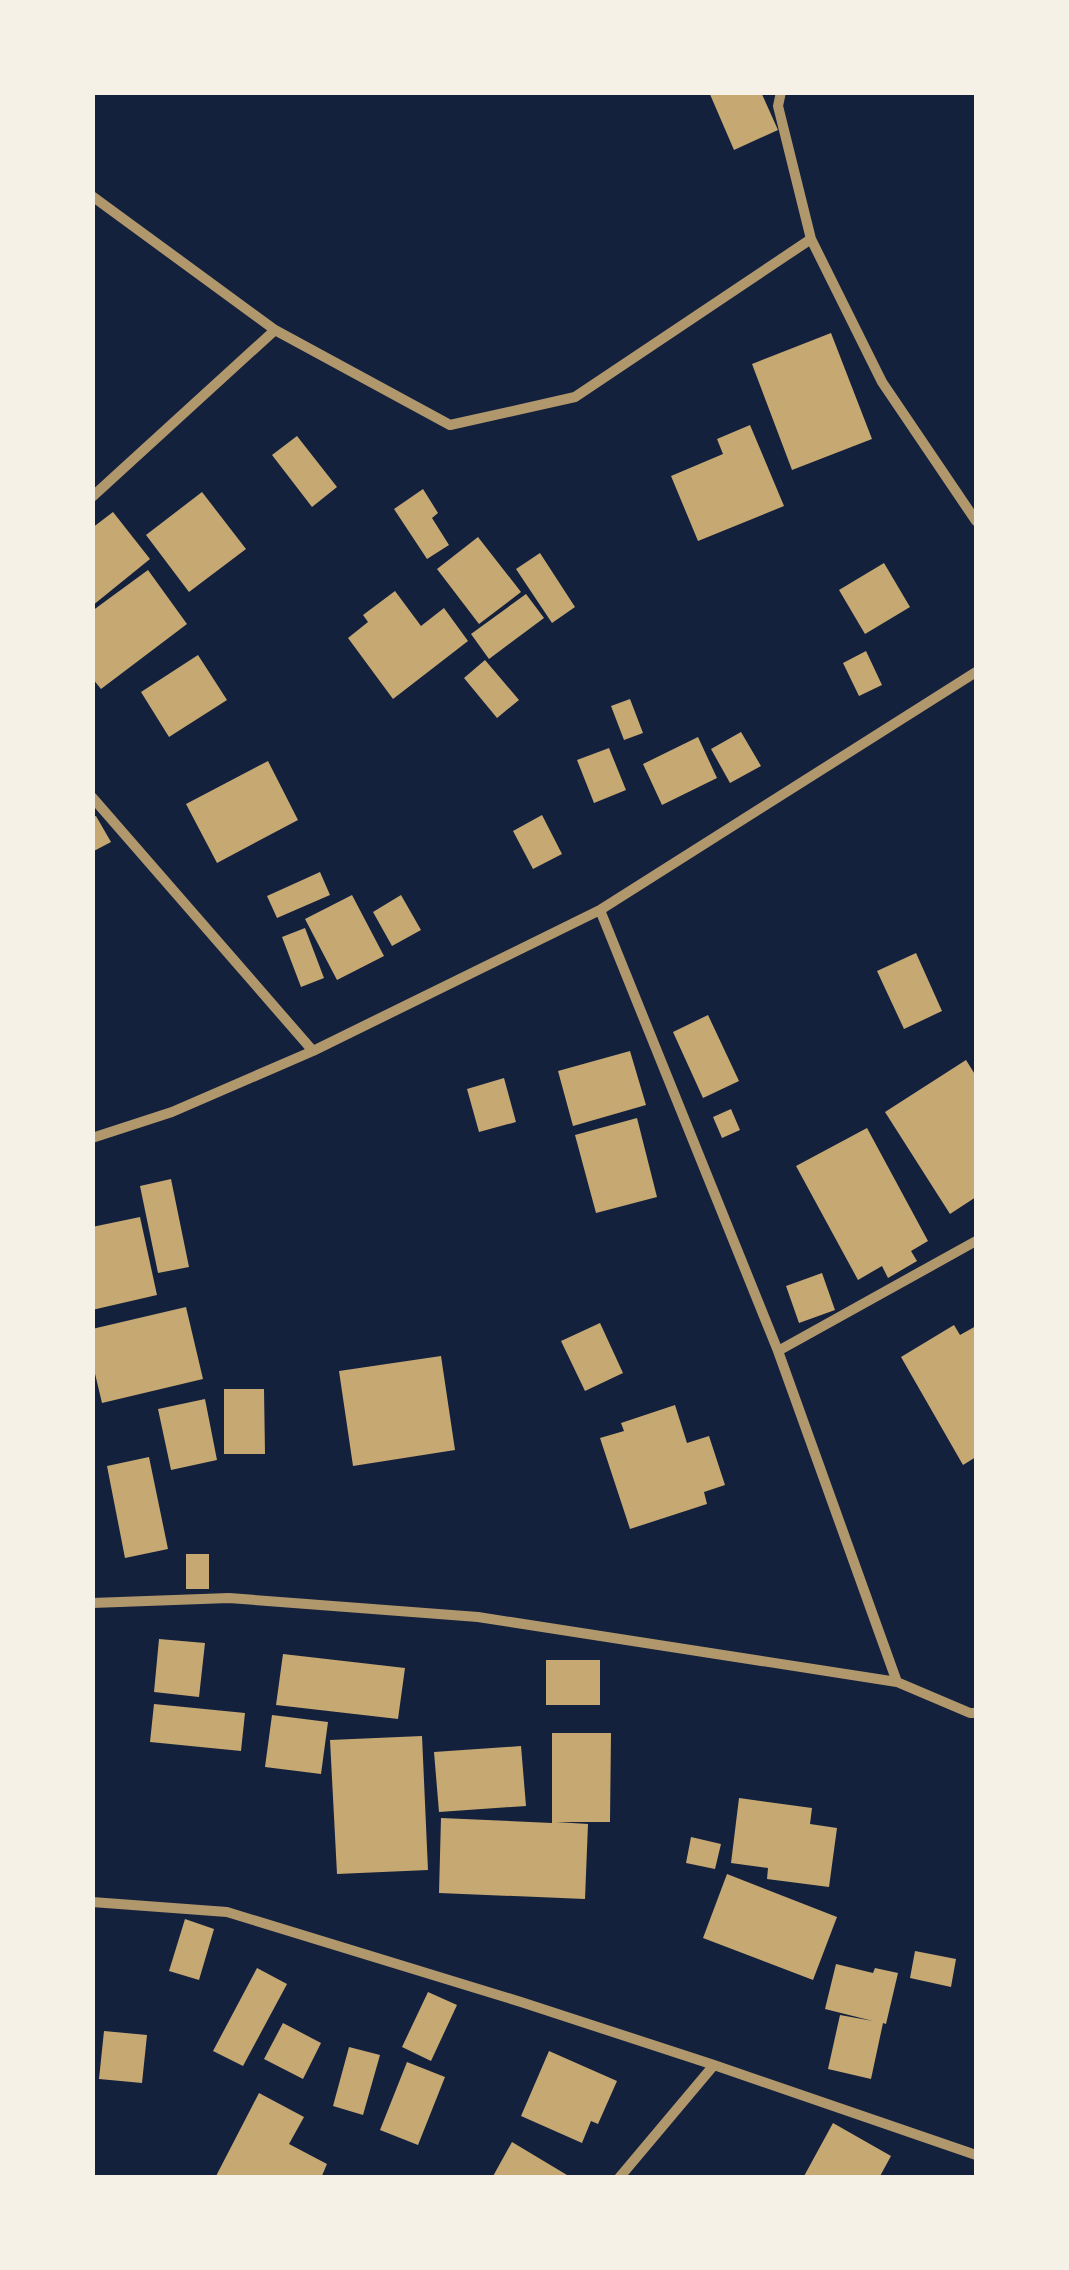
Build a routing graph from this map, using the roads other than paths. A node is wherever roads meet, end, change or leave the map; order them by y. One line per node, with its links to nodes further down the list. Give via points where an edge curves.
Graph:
1 (781, 92): 3 (street, via 778,106)
2 (92, 196): 4 (street)
3 (811, 239): 4 (street, via 574,397 450,425); 6 (street, via 882,382)
4 (275, 330): 5 (street)
5 (92, 496)
6 (976, 521)
7 (976, 672): 9 (street)
8 (92, 796): 10 (street)
9 (600, 910): 10 (street); 13 (street)
10 (313, 1051): 11 (street, via 172,1112)
11 (92, 1138)
12 (976, 1241): 13 (street)
13 (778, 1351): 15 (street)
14 (92, 1603): 15 (street, via 229,1598 478,1617)
15 (896, 1682): 16 (street)
16 (976, 1714)
17 (92, 1902): 18 (street, via 227,1912)
18 (714, 2065): 19 (street); 20 (street)
19 (976, 2156)
20 (619, 2178)

